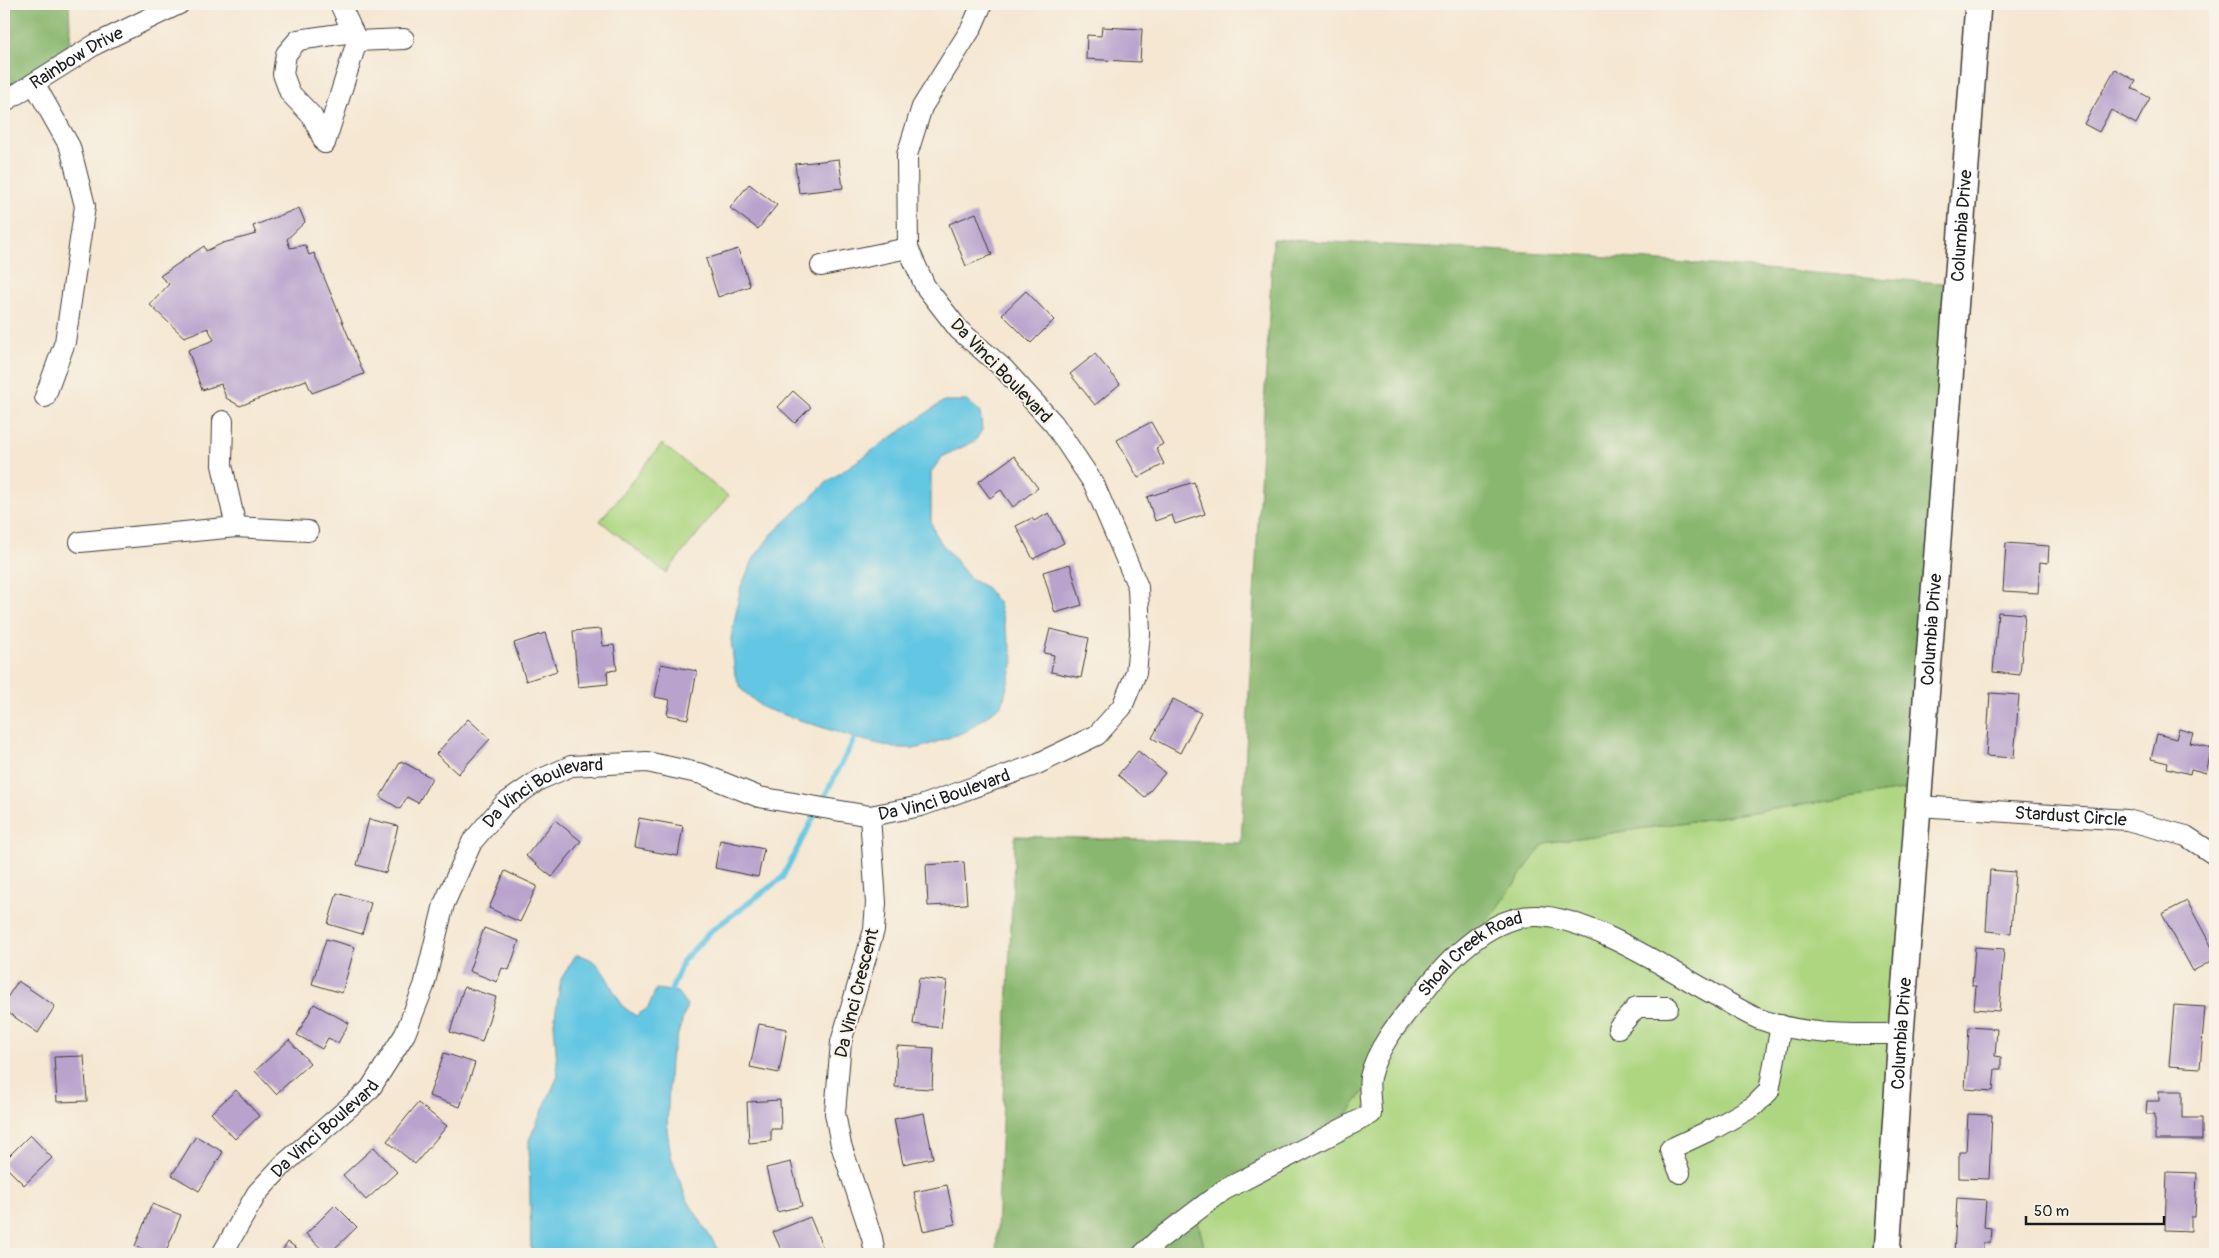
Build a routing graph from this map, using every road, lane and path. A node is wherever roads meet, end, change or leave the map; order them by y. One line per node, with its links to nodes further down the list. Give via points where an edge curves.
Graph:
1 (179, 4): 7 (street, Rainbow Drive, via 96,44)
2 (340, 4): 5 (street)
3 (982, 4): 9 (street, Da Vinci Boulevard, via 971,29 922,107 907,154)
4 (1978, 4): 16 (main road, Columbia Drive)
5 (355, 36): 5 (street, via 325,143 312,116 290,93 283,74 286,54 298,40); 6 (street)
6 (404, 39)
7 (34, 83): 8 (street, Rainbow Drive); 11 (street, via 70,147 86,206 65,342)
8 (4, 102)
9 (908, 248): 10 (street); 17 (street, Da Vinci Boulevard, via 925,286 958,330 1003,368 1054,424 1094,484 1138,587 1140,634 1136,673 1122,707 1097,735 1035,766 967,791 921,806)
10 (821, 266)
11 (44, 397)
12 (223, 421): 13 (street, via 222,465)
13 (236, 527): 14 (street); 15 (street)
14 (308, 531)
15 (80, 542)
16 (1919, 806): 18 (street, Stardust Circle, via 2127,820 2186,836); 22 (main road, Columbia Drive)
17 (870, 816): 24 (street, Da Vinci Boulevard, via 759,797 702,774 647,762 571,766 539,780 504,804 472,842 444,904 424,986 405,1034 370,1089 284,1164 257,1193); 25 (street, Da Vinci Crescent, via 876,903 874,930 841,1042 835,1114 841,1145)
18 (2215, 855)
19 (1668, 1007): 21 (street, via 1637,1007)
20 (1782, 1025): 22 (street, Shoal Creek Road, via 1836,1034); 23 (street, via 1769,1091 1754,1106 1670,1149); 26 (street, Shoal Creek Road, via 1758,1019 1599,932 1537,916 1518,919 1491,929 1471,942 1440,970 1387,1038 1370,1077 1373,1120 1224,1190)
21 (1618, 1028)
22 (1901, 1034): 27 (main road, Columbia Drive)
23 (1680, 1173)
24 (222, 1254)
25 (875, 1254)
26 (1143, 1254)
27 (1887, 1254)

